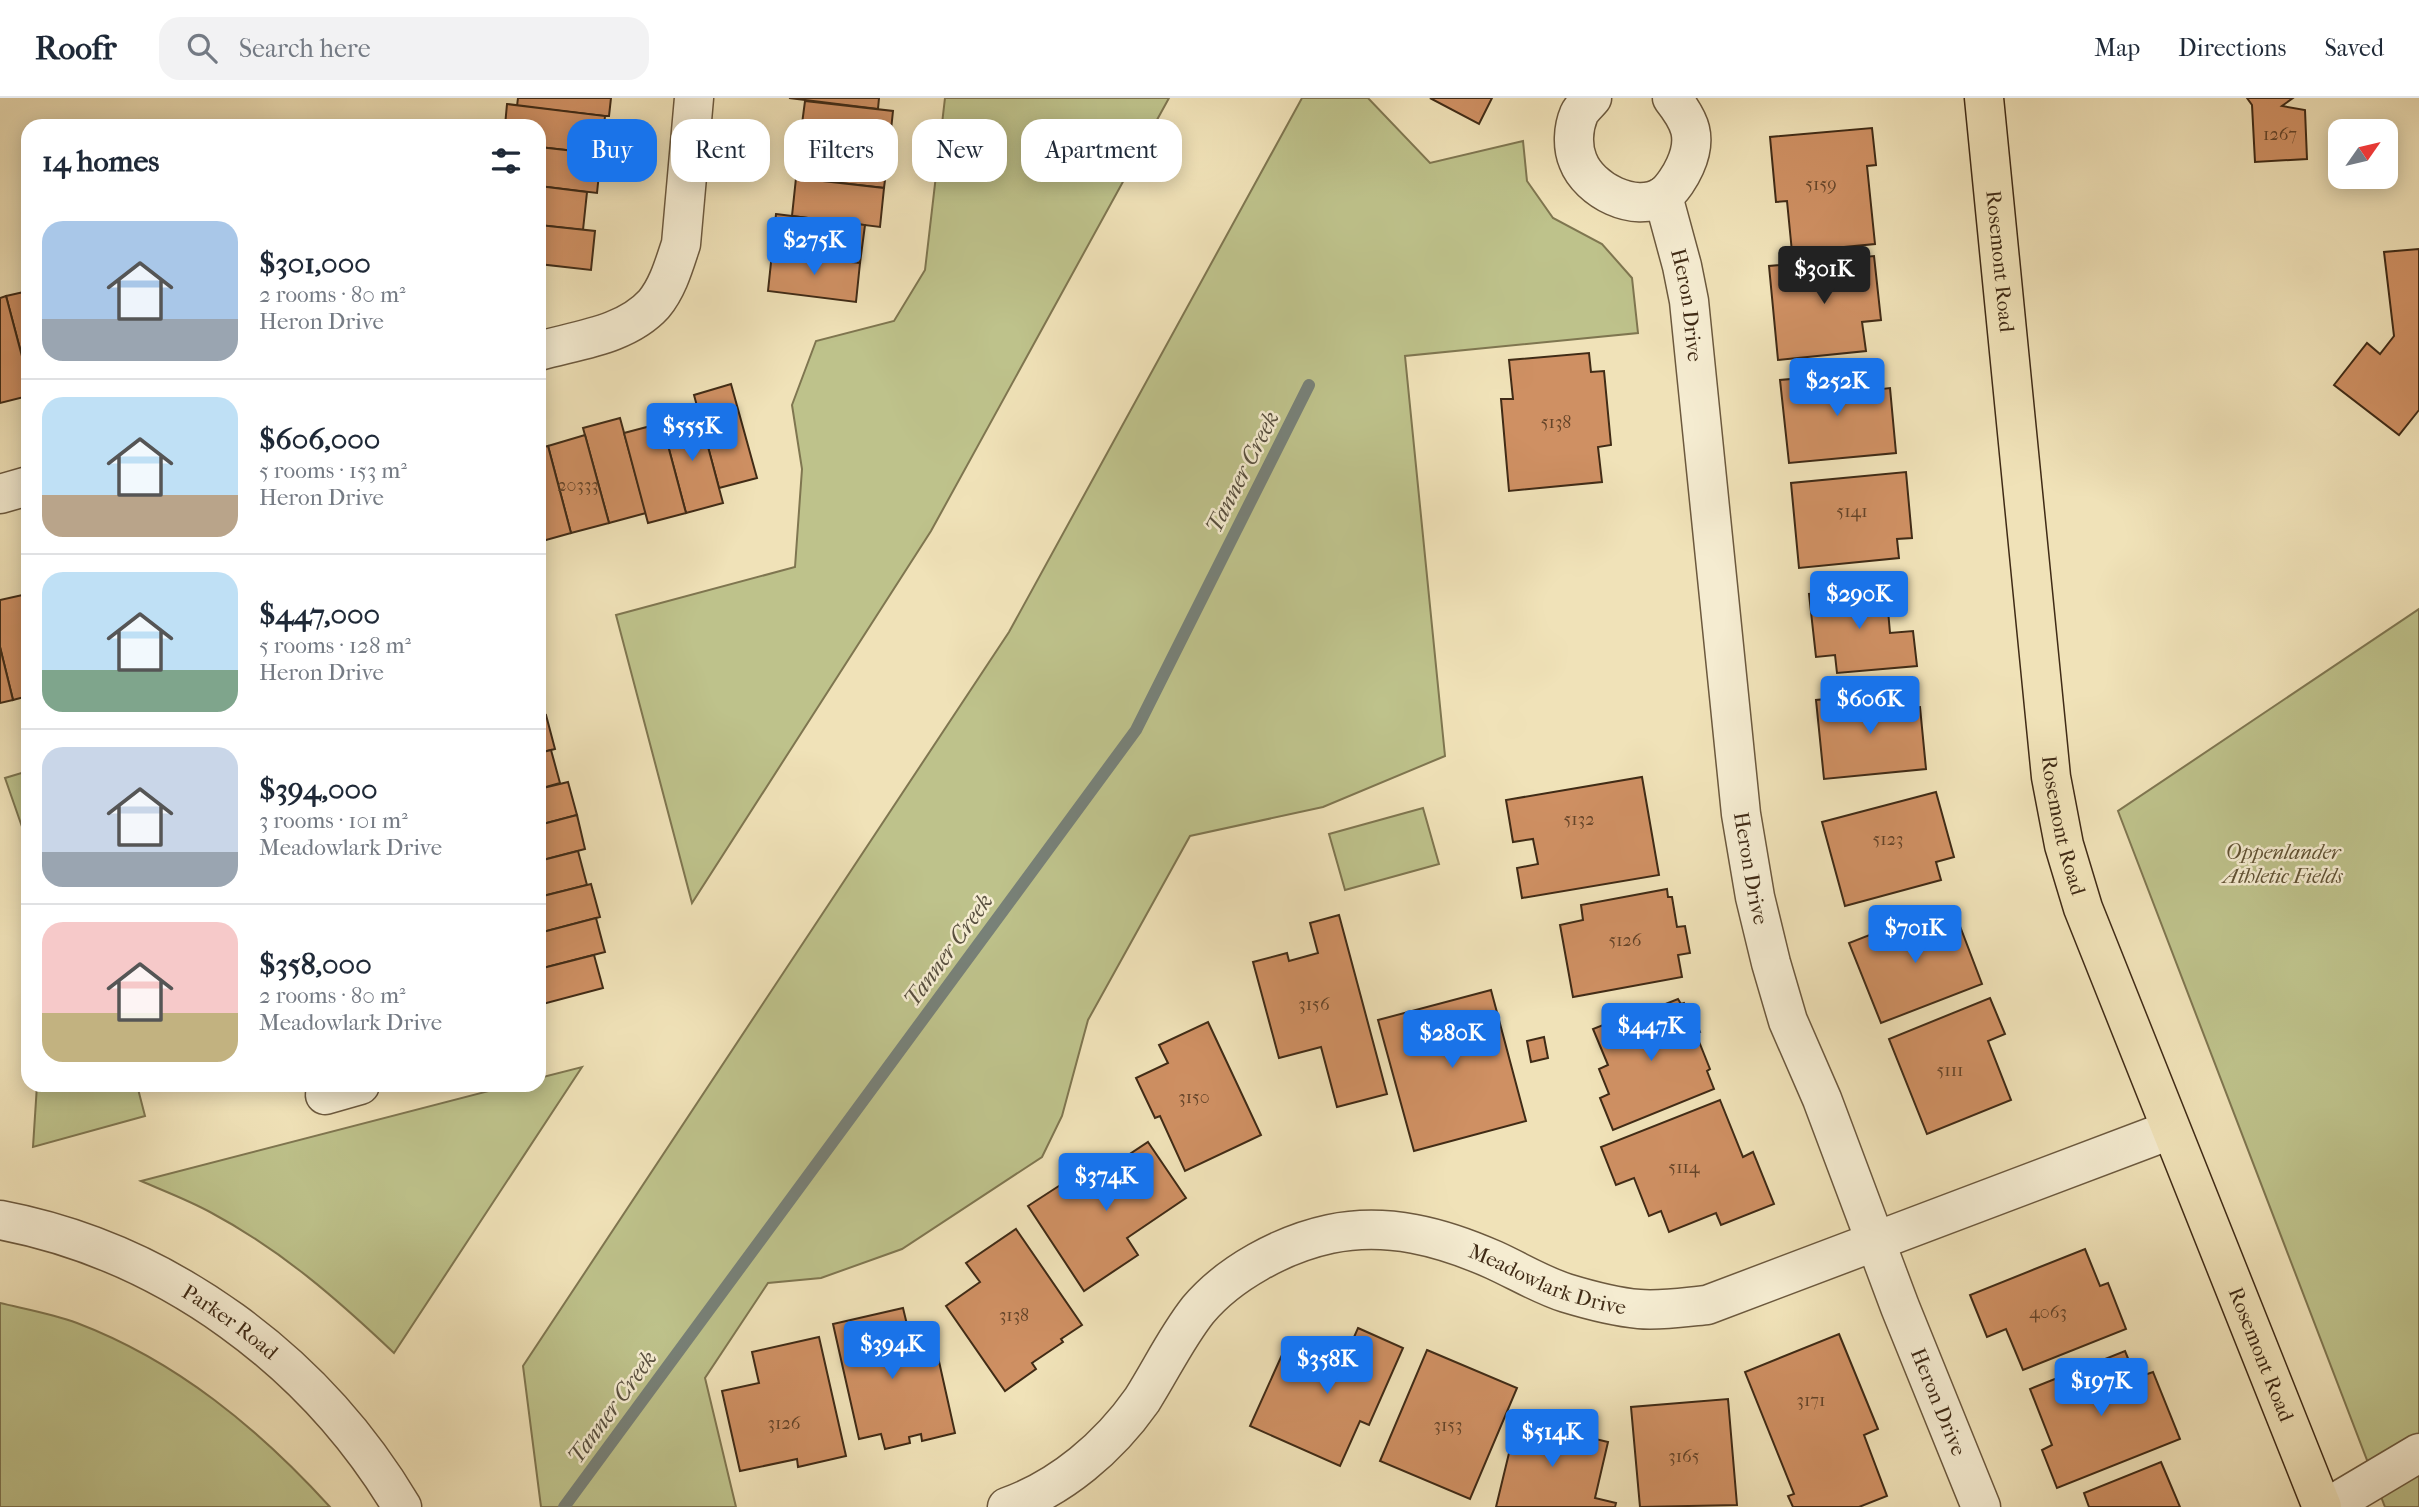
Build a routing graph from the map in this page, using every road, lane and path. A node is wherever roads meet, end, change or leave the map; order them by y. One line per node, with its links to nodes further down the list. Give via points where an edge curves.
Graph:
1 (694, 98): 6 (street, via 681,244 663,289 653,304 622,328)
2 (1592, 98): 5 (street, via 1579,113 1573,138 1584,171 1609,193 1628,201)
3 (1672, 98): 5 (street, via 1686,115 1691,152 1681,175)
4 (1984, 98): 9 (main road, Rosemont Road, via 2056,809 2083,908)
5 (1663, 196): 11 (street, Heron Drive, via 1689,301 1746,855 1788,1021)
6 (546, 349)
7 (21, 487): 8 (street)
8 (0, 494)
9 (2170, 1130): 11 (street, Meadowlark Drive); 16 (main road, Rosemont Road)
10 (0, 1220): 13 (street, Parker Road, via 76,1239 167,1278 231,1320 326,1403)
11 (1875, 1240): 14 (street, Meadowlark Drive, via 1707,1305 1638,1309 1564,1292 1448,1241 1402,1231 1328,1235 1267,1259 1220,1289 1199,1309 1141,1401 1109,1438 1060,1481); 15 (street, Heron Drive)
12 (2419, 1453): 17 (street)
13 (401, 1507)
14 (1007, 1507)
15 (1981, 1507)
16 (2322, 1507)
17 (2328, 1507)

